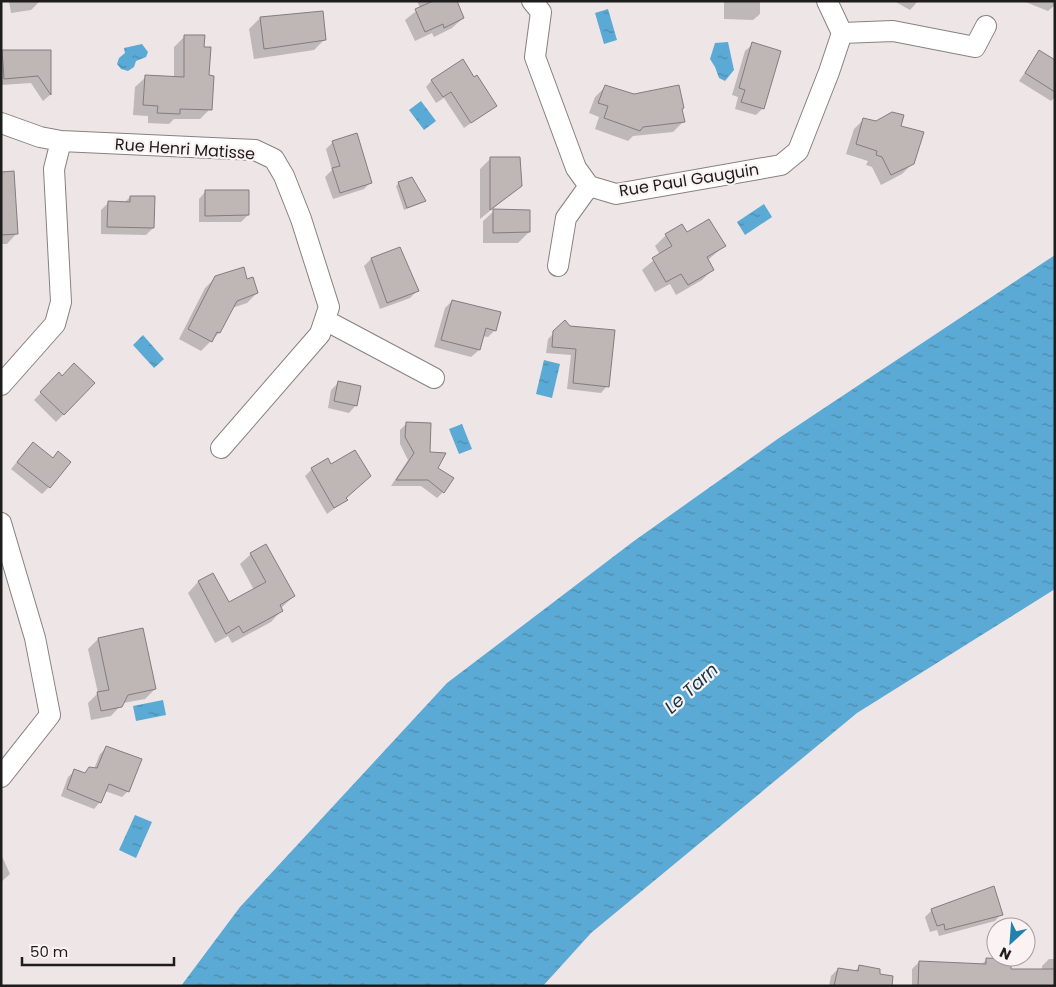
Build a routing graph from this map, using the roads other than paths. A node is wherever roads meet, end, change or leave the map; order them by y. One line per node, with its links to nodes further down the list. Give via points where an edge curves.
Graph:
1 (532, 1): 7 (street, via 541,12 535,57 576,168)
2 (827, 1): 4 (street)
3 (986, 26): 4 (street, via 975,47 893,31)
4 (842, 32): 7 (street, Rue Paul Gauguin, via 830,72 798,151 781,165 616,194)
5 (1, 123): 6 (street, Rue Henri Matisse)
6 (61, 141): 9 (street, Rue Henri Matisse, via 255,150 274,159 301,219 329,307); 11 (street, via 54,169 60,313 55,324)
7 (589, 186): 8 (street, via 566,218)
8 (558, 266)
9 (325, 320): 10 (street); 12 (street, Rue Henri Matisse, via 320,334)
10 (434, 378)
11 (1, 385)
12 (221, 448)
13 (1, 523): 14 (street, via 35,638 50,715)
14 (1, 778)

